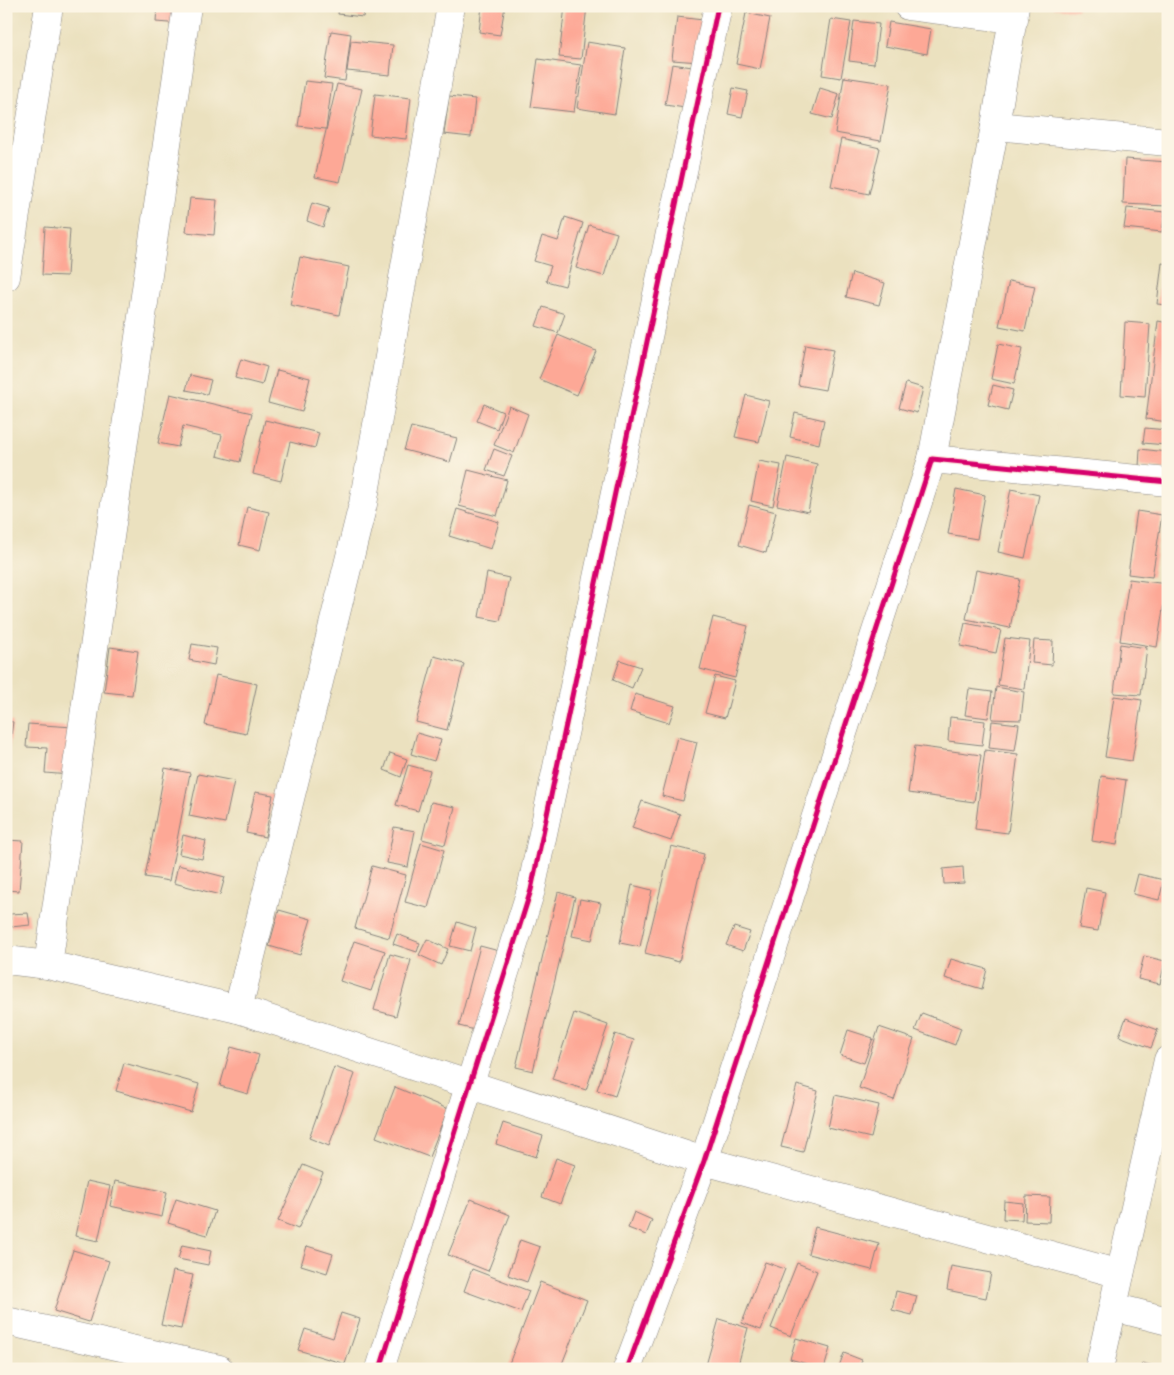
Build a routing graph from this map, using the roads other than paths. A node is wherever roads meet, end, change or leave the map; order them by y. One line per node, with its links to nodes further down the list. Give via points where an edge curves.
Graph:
1 (49, 6): 9 (street)
2 (187, 6): 14 (street)
3 (451, 6): 15 (street, via 363,504)
4 (718, 6): 17 (street, via 531,890)
5 (908, 6): 6 (street)
6 (1014, 13): 7 (street)
7 (994, 126): 8 (street); 11 (street)
8 (1168, 142)
9 (12, 203): 10 (street)
10 (6, 277)
11 (932, 459): 12 (street); 18 (street)
12 (1168, 482)
13 (6, 960): 14 (street)
14 (48, 964): 15 (street)
15 (238, 1009): 17 (street)
16 (1168, 1060): 19 (street)
17 (469, 1084): 18 (street); 25 (street)
18 (704, 1161): 19 (street); 26 (street)
19 (1120, 1274): 20 (street)
20 (1113, 1307): 22 (street); 27 (street)
21 (6, 1321): 23 (street)
22 (1168, 1321)
23 (143, 1360): 24 (street)
24 (219, 1369)
25 (380, 1369)
26 (627, 1369)
27 (1099, 1369)

